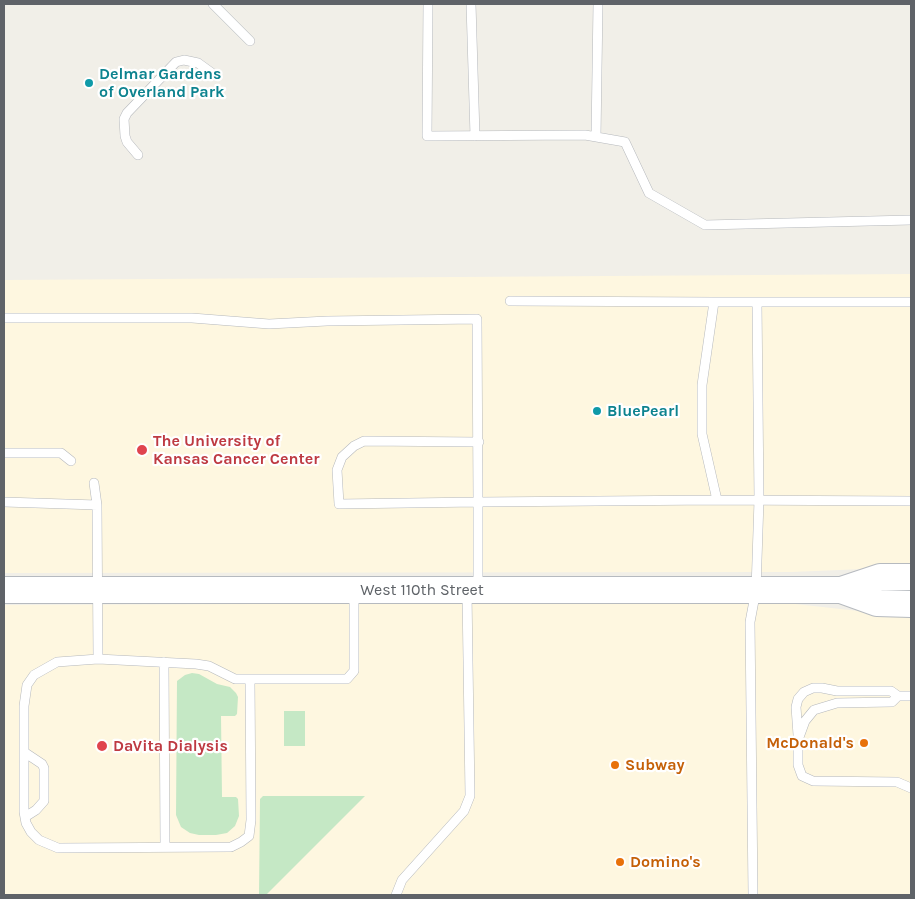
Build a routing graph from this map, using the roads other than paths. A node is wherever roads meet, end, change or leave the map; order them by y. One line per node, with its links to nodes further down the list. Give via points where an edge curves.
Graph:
1 (213, 4): 5 (lane)
2 (428, 4): 7 (lane, via 427,136)
3 (471, 4): 7 (lane)
4 (598, 4): 8 (lane)
5 (250, 41)
6 (216, 76): 9 (lane, via 191,60 176,62 170,68 124,118 127,142)
7 (475, 136): 8 (lane)
8 (596, 137): 10 (lane, via 625,142 649,193 705,225)
9 (138, 155)
10 (911, 220)
11 (510, 301): 12 (lane)
12 (714, 302): 13 (lane); 20 (lane, via 702,385 702,434)
13 (756, 302): 14 (lane); 21 (lane)
14 (911, 302)
15 (4, 318): 16 (lane, via 192,318 269,324 477,319)
16 (478, 442): 24 (lane); 24 (lane, via 364,441 342,457 338,470 338,504)
17 (4, 453): 18 (lane, via 61,453)
18 (71, 461)
19 (94, 482): 25 (lane)
20 (716, 500): 21 (lane); 24 (lane)
21 (758, 500): 22 (lane); 31 (lane)
22 (911, 501)
23 (4, 502): 25 (lane)
24 (478, 502): 30 (lane)
25 (97, 505): 28 (lane)
26 (911, 577): 32 (street, West 110th Street, via 880,577)
27 (4, 590): 28 (street, West 110th Street)
28 (98, 590): 29 (street, West 110th Street); 34 (lane)
29 (354, 590): 30 (street, West 110th Street); 36 (lane, via 354,671 347,679)
30 (473, 590): 31 (street, West 110th Street); 44 (lane, via 470,796 464,811 402,880)
31 (756, 590): 32 (street, West 110th Street); 45 (lane, via 750,622)
32 (841, 590): 33 (street, West 110th Street, via 877,604)
33 (911, 604)
34 (98, 659): 35 (lane); 40 (lane, via 57,662 34,675 27,685 24,706)
35 (164, 662): 36 (lane, via 209,666 235,679); 43 (lane)
36 (250, 679): 43 (lane, via 249,836 231,847)
37 (898, 696): 38 (lane); 39 (lane, via 892,702 837,703 814,710); 39 (lane, via 891,691 813,688 798,699)
38 (911, 696)
39 (798, 740): 41 (lane, via 798,765 802,776 813,781 897,782)
40 (24, 752): 42 (lane); 42 (lane, via 44,768 44,801)
41 (911, 788)
42 (25, 817): 43 (lane, via 31,832 39,840 58,848)
43 (165, 847)
44 (396, 895)
45 (753, 895)

